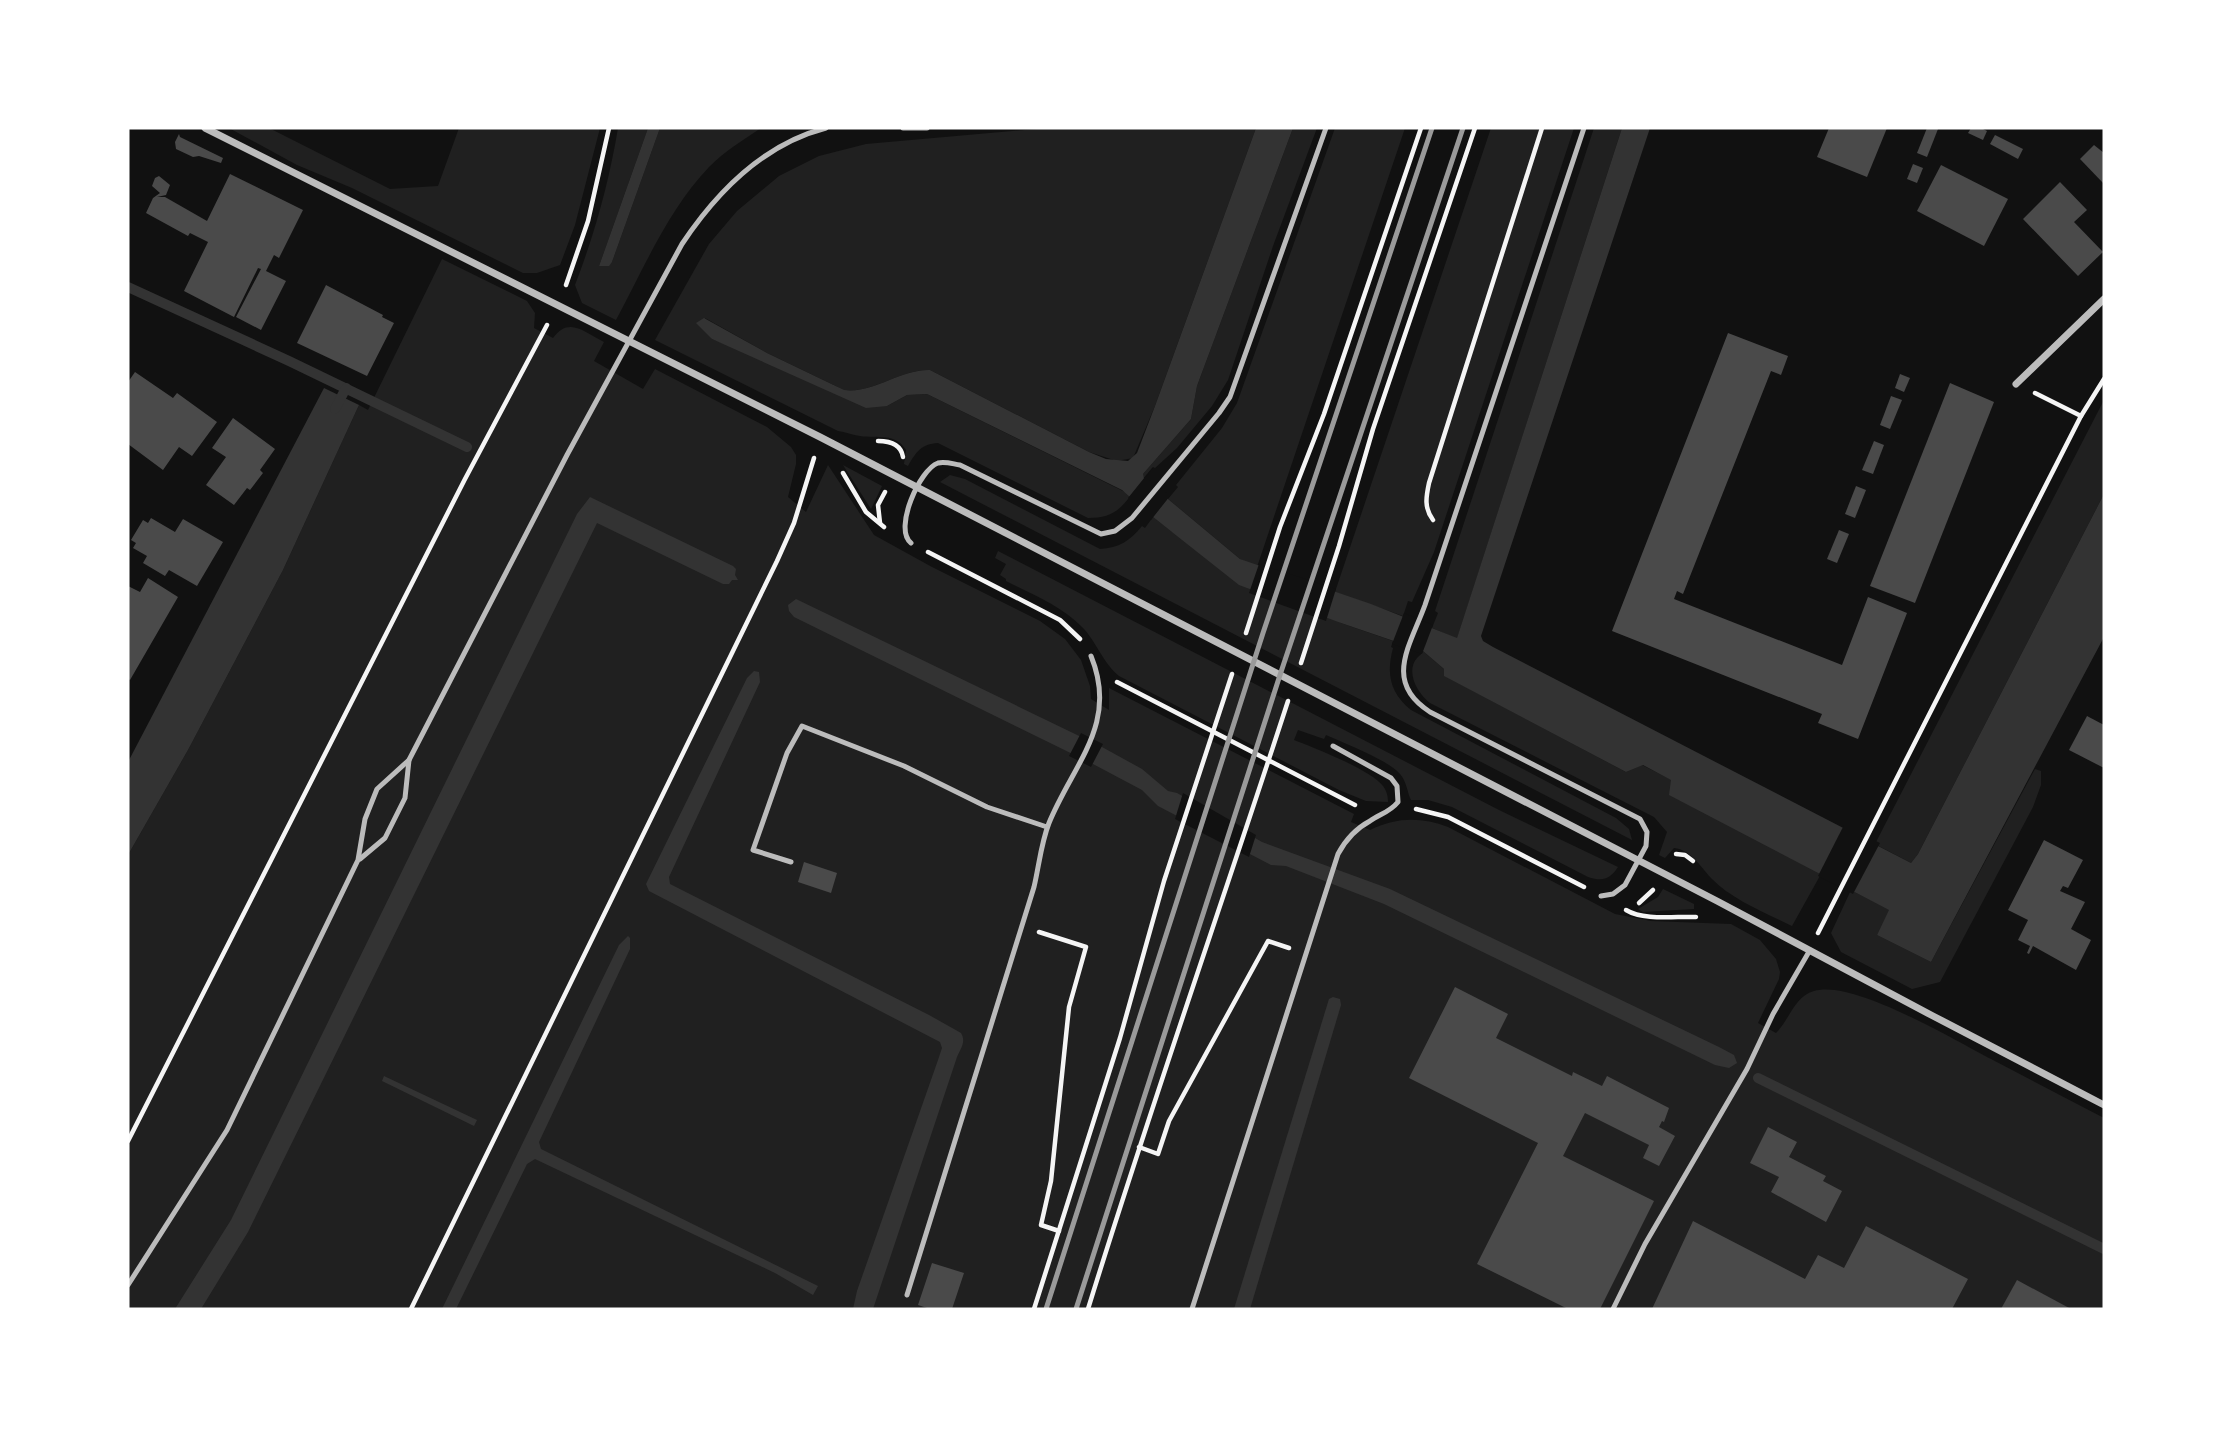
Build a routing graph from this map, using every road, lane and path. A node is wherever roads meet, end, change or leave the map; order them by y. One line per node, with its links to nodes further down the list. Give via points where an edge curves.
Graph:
1 (205, 128): 12 (street)
2 (609, 128): 12 (path, via 588,220)
3 (826, 128): 13 (lane, via 785,145 727,186 682,244)
4 (903, 128): 5 (lane)
5 (927, 128)
6 (1326, 128): 18 (lane, via 1230,397 1132,518 1115,531 1101,534 953,463 932,467)
7 (1421, 128): 21 (path)
8 (1475, 128): 23 (path, via 1373,429)
9 (1542, 128): 19 (path, via 1429,483 1427,510 1432,519)
10 (1584, 128): 19 (lane)
11 (2104, 299): 15 (street)
12 (558, 304): 13 (street); 39 (path)
13 (629, 342): 17 (street); 27 (lane)
14 (2104, 379): 16 (path)
15 (2016, 384): 16 (path)
16 (2081, 416): 37 (path)
17 (820, 437): 18 (street); 20 (path, via 866,512); 44 (path, via 794,523 777,561)
18 (918, 488): 20 (lane, via 905,520 905,537); 31 (street)
19 (1451, 528): 31 (lane, via 1407,652 1405,687 1421,706 1640,819 1648,840)
20 (911, 543): 22 (path, via 1060,620)
21 (1242, 645)
22 (1091, 656): 28 (path, via 1113,680 1190,722 1344,800); 29 (lane, via 1101,704 1096,729)
23 (1300, 664)
24 (1233, 671): 41 (path, via 1164,881)
25 (1292, 690): 40 (path)
26 (1333, 747): 28 (lane, via 1391,778 1399,797)
27 (409, 760): 30 (lane, via 377,789 365,819); 30 (lane, via 405,799 385,838)
28 (1388, 811): 33 (path, via 1437,813); 47 (lane, via 1349,836 1335,861)
29 (1047, 827): 32 (lane, via 987,807 904,766 802,726 787,753 753,850); 35 (lane)
30 (358, 860): 42 (lane, via 228,1130)
31 (1639, 860): 33 (lane, via 1620,890); 34 (street)
32 (791, 862)
33 (1601, 896): 34 (path, via 1646,916)
34 (1742, 914): 37 (street)
35 (1022, 926): 41 (path, via 1086,947 1069,1007 1051,1181 1041,1225); 43 (lane)
36 (1283, 947): 40 (path, via 1268,941 1169,1121 1158,1154)
37 (1810, 950): 38 (street); 48 (lane)
38 (2104, 1105)
39 (128, 1142)
40 (1139, 1147): 46 (path)
41 (1059, 1231): 45 (path)
42 (128, 1285)
43 (907, 1295)
44 (411, 1309)
45 (1034, 1309)
46 (1088, 1309)
47 (1192, 1309)
48 (1613, 1309)

